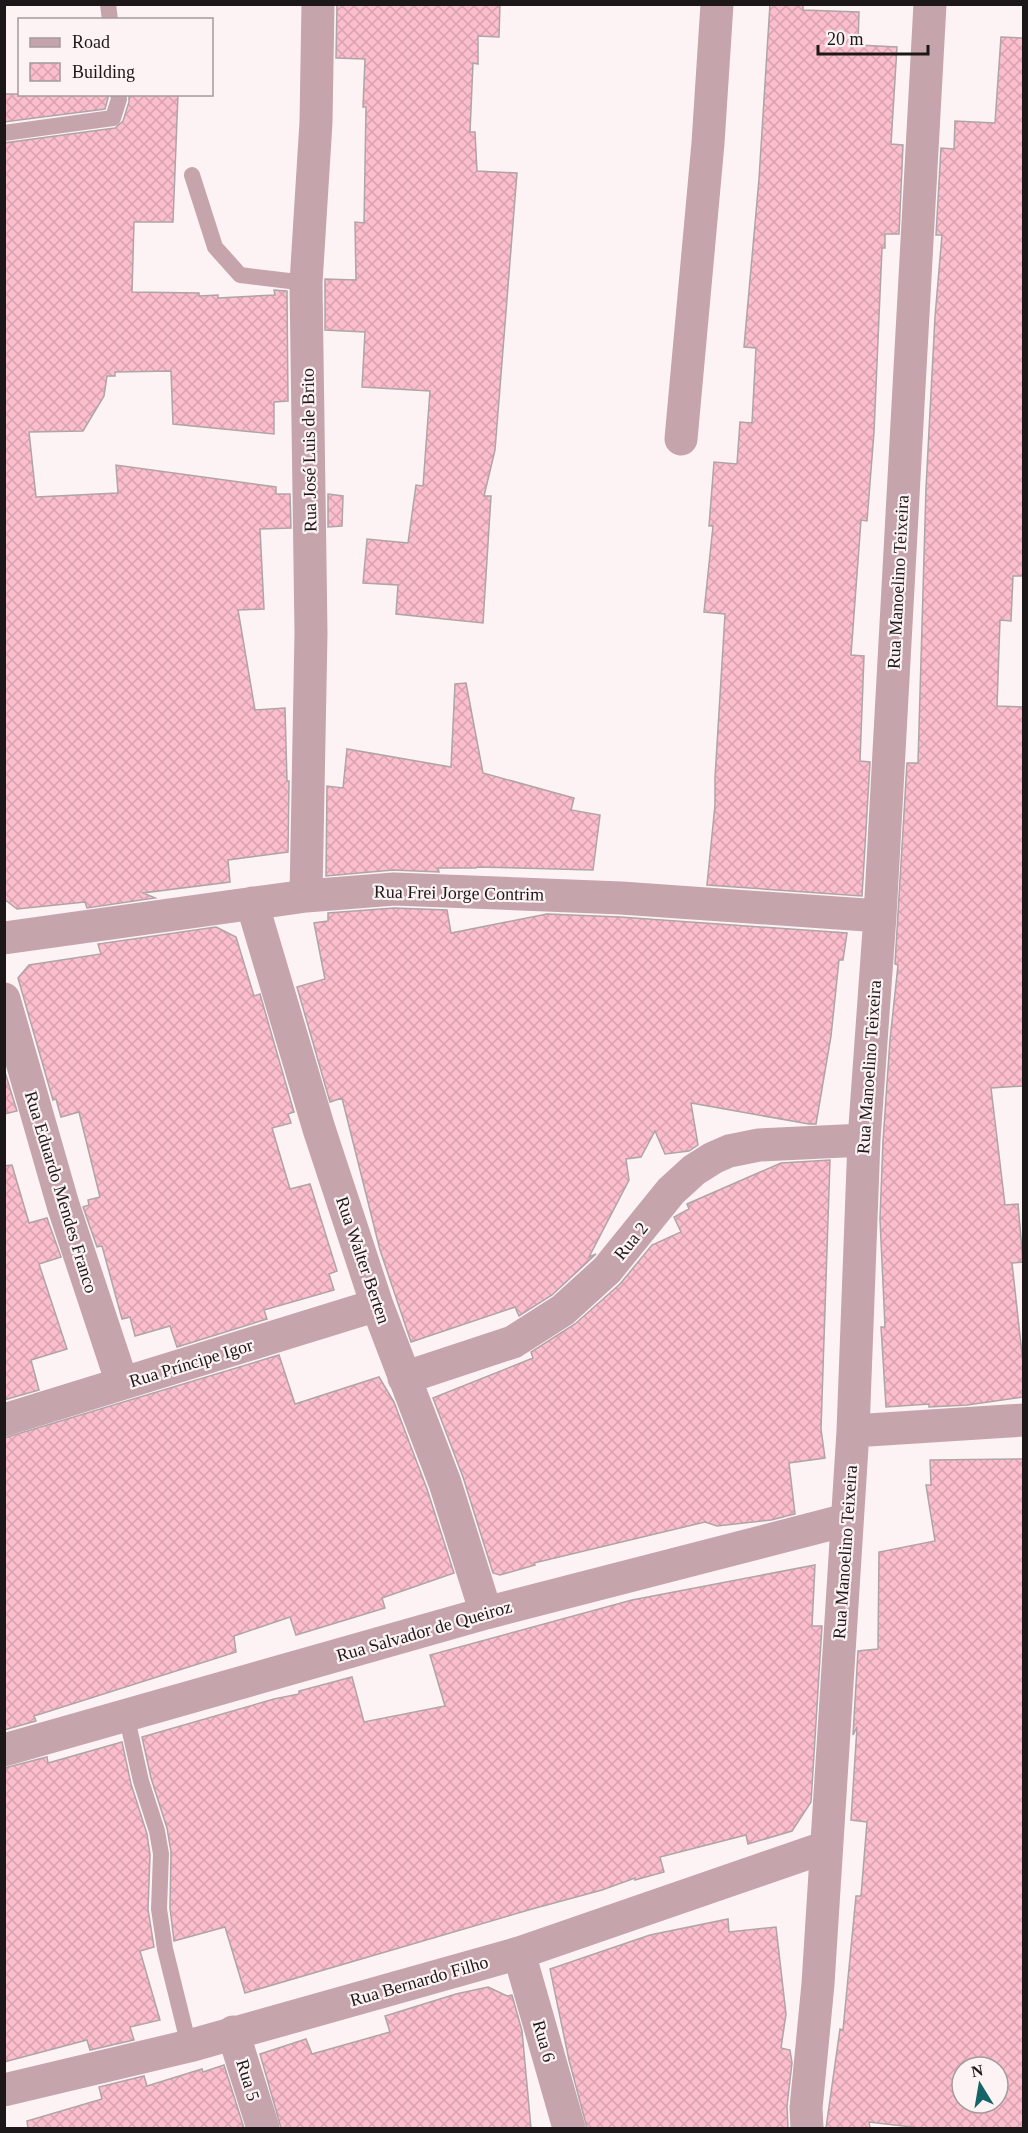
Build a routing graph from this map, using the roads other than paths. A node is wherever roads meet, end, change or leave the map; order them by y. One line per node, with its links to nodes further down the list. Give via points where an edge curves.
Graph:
1 (318, 4): 7 (street, Rua José Luis de Brito, via 316,122)
2 (717, 4): 8 (street)
3 (930, 4): 11 (street, Rua Manoelino Teixeira)
4 (118, 96): 5 (lane, via 113,118)
5 (4, 133)
6 (192, 175): 7 (lane, via 215,247 240,275)
7 (306, 283): 9 (street, Rua José Luis de Brito, via 311,633)
8 (681, 439)
9 (306, 897): 10 (street, Rua Frei Jorge Contrim); 11 (street, Rua Frei Jorge Contrim, via 394,889 473,891)
10 (252, 903): 12 (street, Rua Frei Jorge Contrim); 15 (street, Rua Walter Berten, via 319,1129)
11 (880, 916): 14 (street, Rua Manoelino Teixeira)
12 (4, 938)
13 (4, 999): 17 (street, Rua Eduardo Mendes Franco, via 63,1205)
14 (864, 1140): 16 (street, Rua 2, via 759,1145 713,1158 671,1191 607,1270 563,1310 513,1342); 20 (street, Rua Manoelino Teixeira)
15 (377, 1305): 16 (street, Rua Walter Berten); 17 (street, Rua Príncipe Igor)
16 (404, 1378): 22 (street, Rua Walter Berten, via 445,1484)
17 (122, 1383): 18 (street, Rua Príncipe Igor)
18 (4, 1420)
19 (1023, 1420): 20 (street)
20 (853, 1431): 21 (street, Rua Manoelino Teixeira)
21 (846, 1520): 22 (street, Rua Salvador de Queiroz); 25 (street, Rua Manoelino Teixeira)
22 (486, 1613): 23 (street, Rua Salvador de Queiroz)
23 (126, 1714): 24 (street, Rua Salvador de Queiroz); 28 (lane, via 157,1831 161,1854 159,1909)
24 (4, 1750)
25 (826, 1847): 26 (street, Rua Bernardo Filho); 32 (street, Rua Manoelino Teixeira)
26 (519, 1953): 27 (street, Rua Bernardo Filho); 31 (street, Rua 6)
27 (233, 2032): 28 (street, Rua Bernardo Filho); 30 (street, Rua 5)
28 (189, 2046): 29 (street, Rua Bernardo Filho)
29 (4, 2090)
30 (264, 2128)
31 (569, 2128)
32 (807, 2128)

